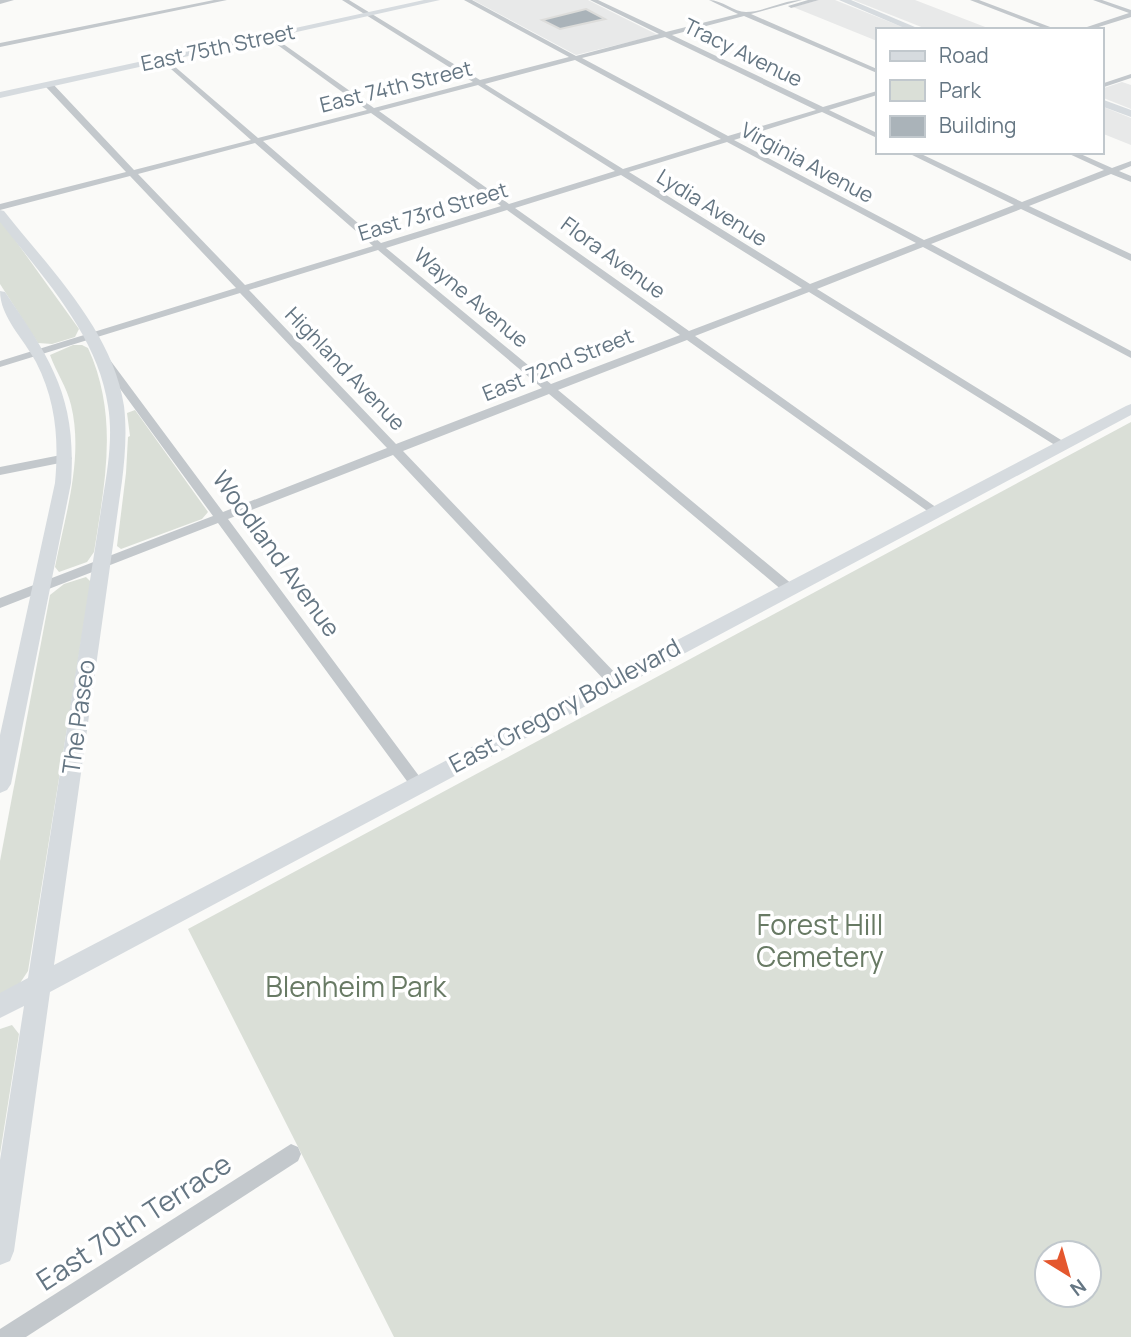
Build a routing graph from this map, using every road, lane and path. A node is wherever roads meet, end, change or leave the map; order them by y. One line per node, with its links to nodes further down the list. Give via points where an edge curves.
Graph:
1 (11, 0): 14 (street)
2 (224, 0): 23 (street)
3 (345, 0): 17 (street, Lydia Avenue)
4 (436, 0): 17 (main road, East 75th Street)
5 (467, 0): 24 (street, Virginia Avenue)
6 (593, 0): 21 (street, Tracy Avenue)
7 (712, 0): 16 (street)
8 (725, 0): 16 (street)
9 (799, 0): 16 (street)
10 (816, 0): 16 (street)
11 (843, 0): 18 (main road)
12 (973, 0): 19 (street)
13 (1096, 0): 15 (street)
14 (0, 2)
15 (1131, 13): 20 (street)
16 (751, 14): 21 (street, East 74th Street); 26 (street); 27 (street)
17 (369, 15): 22 (main road, East 75th Street); 29 (street, Lydia Avenue)
18 (913, 28)
19 (1050, 28)
20 (1087, 28)
21 (668, 36): 24 (street, East 74th Street); 35 (street, Tracy Avenue)
22 (270, 37): 25 (main road, East 75th Street); 36 (street, Flora Avenue)
23 (0, 45)
24 (576, 59): 29 (street, East 74th Street); 39 (street, Virginia Avenue)
25 (164, 60): 30 (main road, East 75th Street); 40 (street, Wayne Avenue)
26 (876, 66)
27 (876, 72)
28 (1131, 76): 31 (street)
29 (480, 84): 36 (street, East 74th Street); 45 (street, Lydia Avenue)
30 (49, 85): 33 (main road, East 75th Street); 46 (street, Highland Avenue)
31 (1103, 85)
32 (876, 93): 35 (street, East 73rd Street)
33 (0, 95)
34 (1103, 103): 37 (main road)
35 (822, 110): 38 (street, Tracy Avenue); 39 (street, East 73rd Street)
36 (374, 111): 40 (street, East 74th Street); 50 (street, Flora Avenue)
37 (1131, 114)
38 (876, 136)
39 (726, 140): 45 (street, East 73rd Street); 52 (street, Virginia Avenue)
40 (258, 141): 46 (street, East 74th Street); 53 (street, Wayne Avenue)
41 (914, 154): 48 (street)
42 (1073, 154): 44 (street)
43 (1131, 163): 44 (street, East 72nd Street)
44 (1111, 171): 47 (street); 48 (street, East 72nd Street)
45 (620, 172): 50 (street, East 73rd Street); 55 (street, Lydia Avenue)
46 (133, 173): 49 (street, East 74th Street); 56 (street, Highland Avenue)
47 (1131, 179)
48 (1021, 205): 52 (street, East 72nd Street); 54 (street)
49 (0, 207)
50 (508, 207): 53 (street, East 73rd Street); 59 (street, Flora Avenue)
51 (0, 214): 60 (main road, The Paseo)
52 (920, 244): 55 (street, East 72nd Street); 62 (street, Virginia Avenue)
53 (379, 247): 56 (street, East 73rd Street); 64 (street, Wayne Avenue)
54 (1131, 258)
55 (808, 288): 59 (street, East 72nd Street); 66 (street, Lydia Avenue)
56 (243, 289): 60 (street, East 73rd Street); 67 (street, Highland Avenue)
57 (0, 295): 58 (main road)
58 (7, 314): 61 (main road)
59 (687, 335): 64 (street, East 72nd Street); 70 (street, Flora Avenue)
60 (94, 344): 61 (street, East 73rd Street); 71 (street, Woodland Avenue); 72 (main road, The Paseo, via 111,383 117,435)
61 (38, 353): 63 (street, East 73rd Street); 68 (main road, via 63,408)
62 (1131, 355)
63 (0, 364)
64 (550, 389): 67 (street, East 72nd Street); 74 (street, Wayne Avenue)
65 (1131, 409): 66 (main road, East Gregory Boulevard)
66 (1062, 444): 70 (main road, East Gregory Boulevard)
67 (396, 450): 71 (street, East 72nd Street); 76 (street, Highland Avenue)
68 (66, 458): 69 (street); 73 (main road)
69 (0, 471)
70 (933, 511): 74 (main road, East Gregory Boulevard)
71 (221, 518): 72 (street, East 72nd Street); 78 (street, Woodland Avenue)
72 (102, 564): 73 (street, East 72nd Street); 79 (main road, The Paseo)
73 (41, 587): 75 (street, East 72nd Street); 77 (main road)
74 (788, 588): 76 (main road, East Gregory Boulevard)
75 (0, 603)
76 (613, 680): 78 (main road, East Gregory Boulevard)
77 (0, 784)
78 (417, 784): 79 (main road, East Gregory Boulevard)
79 (40, 985): 80 (main road, East Gregory Boulevard); 82 (main road, The Paseo)
80 (0, 1006)
81 (291, 1154): 83 (street, East 70th Terrace)
82 (0, 1251)
83 (7, 1337)

